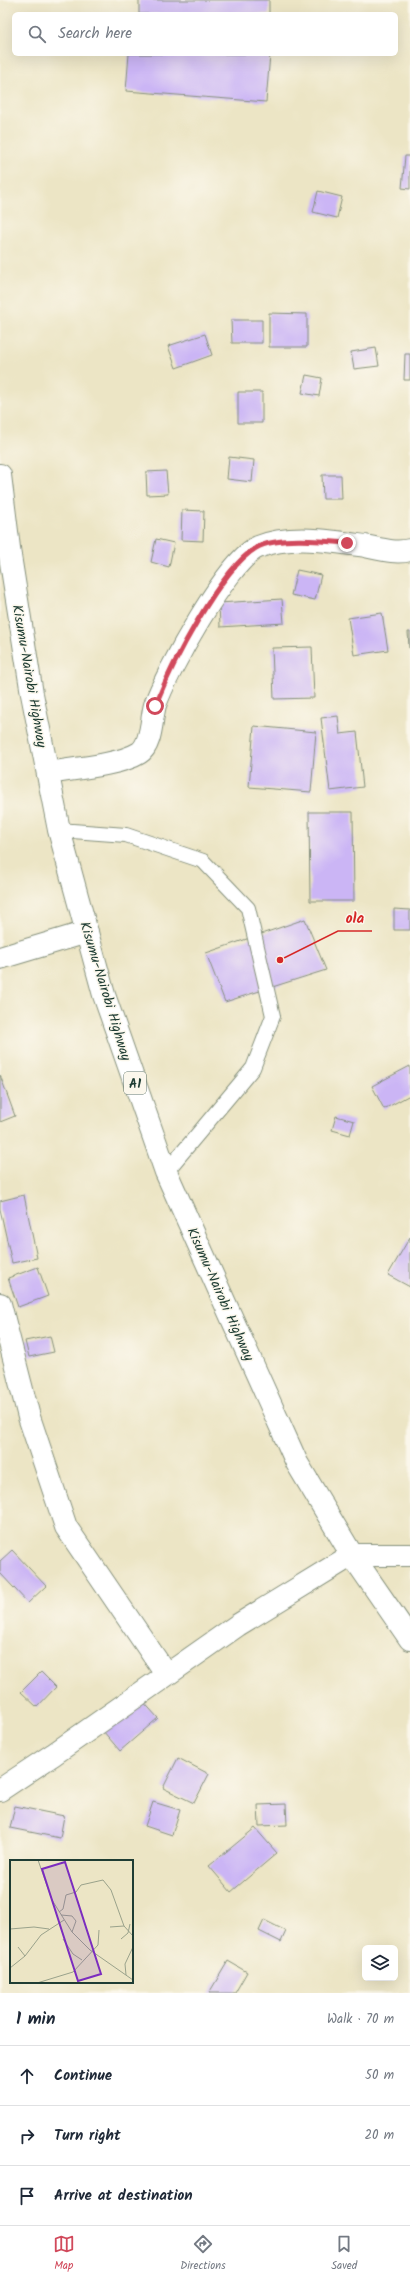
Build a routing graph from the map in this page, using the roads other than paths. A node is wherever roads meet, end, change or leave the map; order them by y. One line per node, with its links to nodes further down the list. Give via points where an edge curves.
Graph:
1 (0, 475): 3 (main road, Kisumu-Nairobi Highway / A1, via 29,678)
2 (410, 550): 3 (main road, via 401,552 347,543 306,540 257,547 234,568 192,631 164,682 155,706 148,739 141,752 128,758)
3 (48, 773): 4 (main road, Kisumu-Nairobi Highway / A1)
4 (59, 830): 5 (main road, Kisumu-Nairobi Highway / A1); 7 (lane, via 126,835 203,861 248,908 273,1016 253,1068)
5 (87, 932): 6 (main road); 7 (main road, Kisumu-Nairobi Highway / A1, via 104,995)
6 (0, 958)
7 (166, 1172): 9 (main road, Kisumu-Nairobi Highway / A1, via 297,1463)
8 (0, 1304): 12 (main road, via 29,1417 66,1527)
9 (352, 1555): 10 (main road); 11 (main road, Kisumu-Nairobi Highway / A1); 12 (main road, via 238,1625)
10 (410, 1555)
11 (410, 1639)
12 (166, 1674): 13 (main road)
13 (0, 1790)

